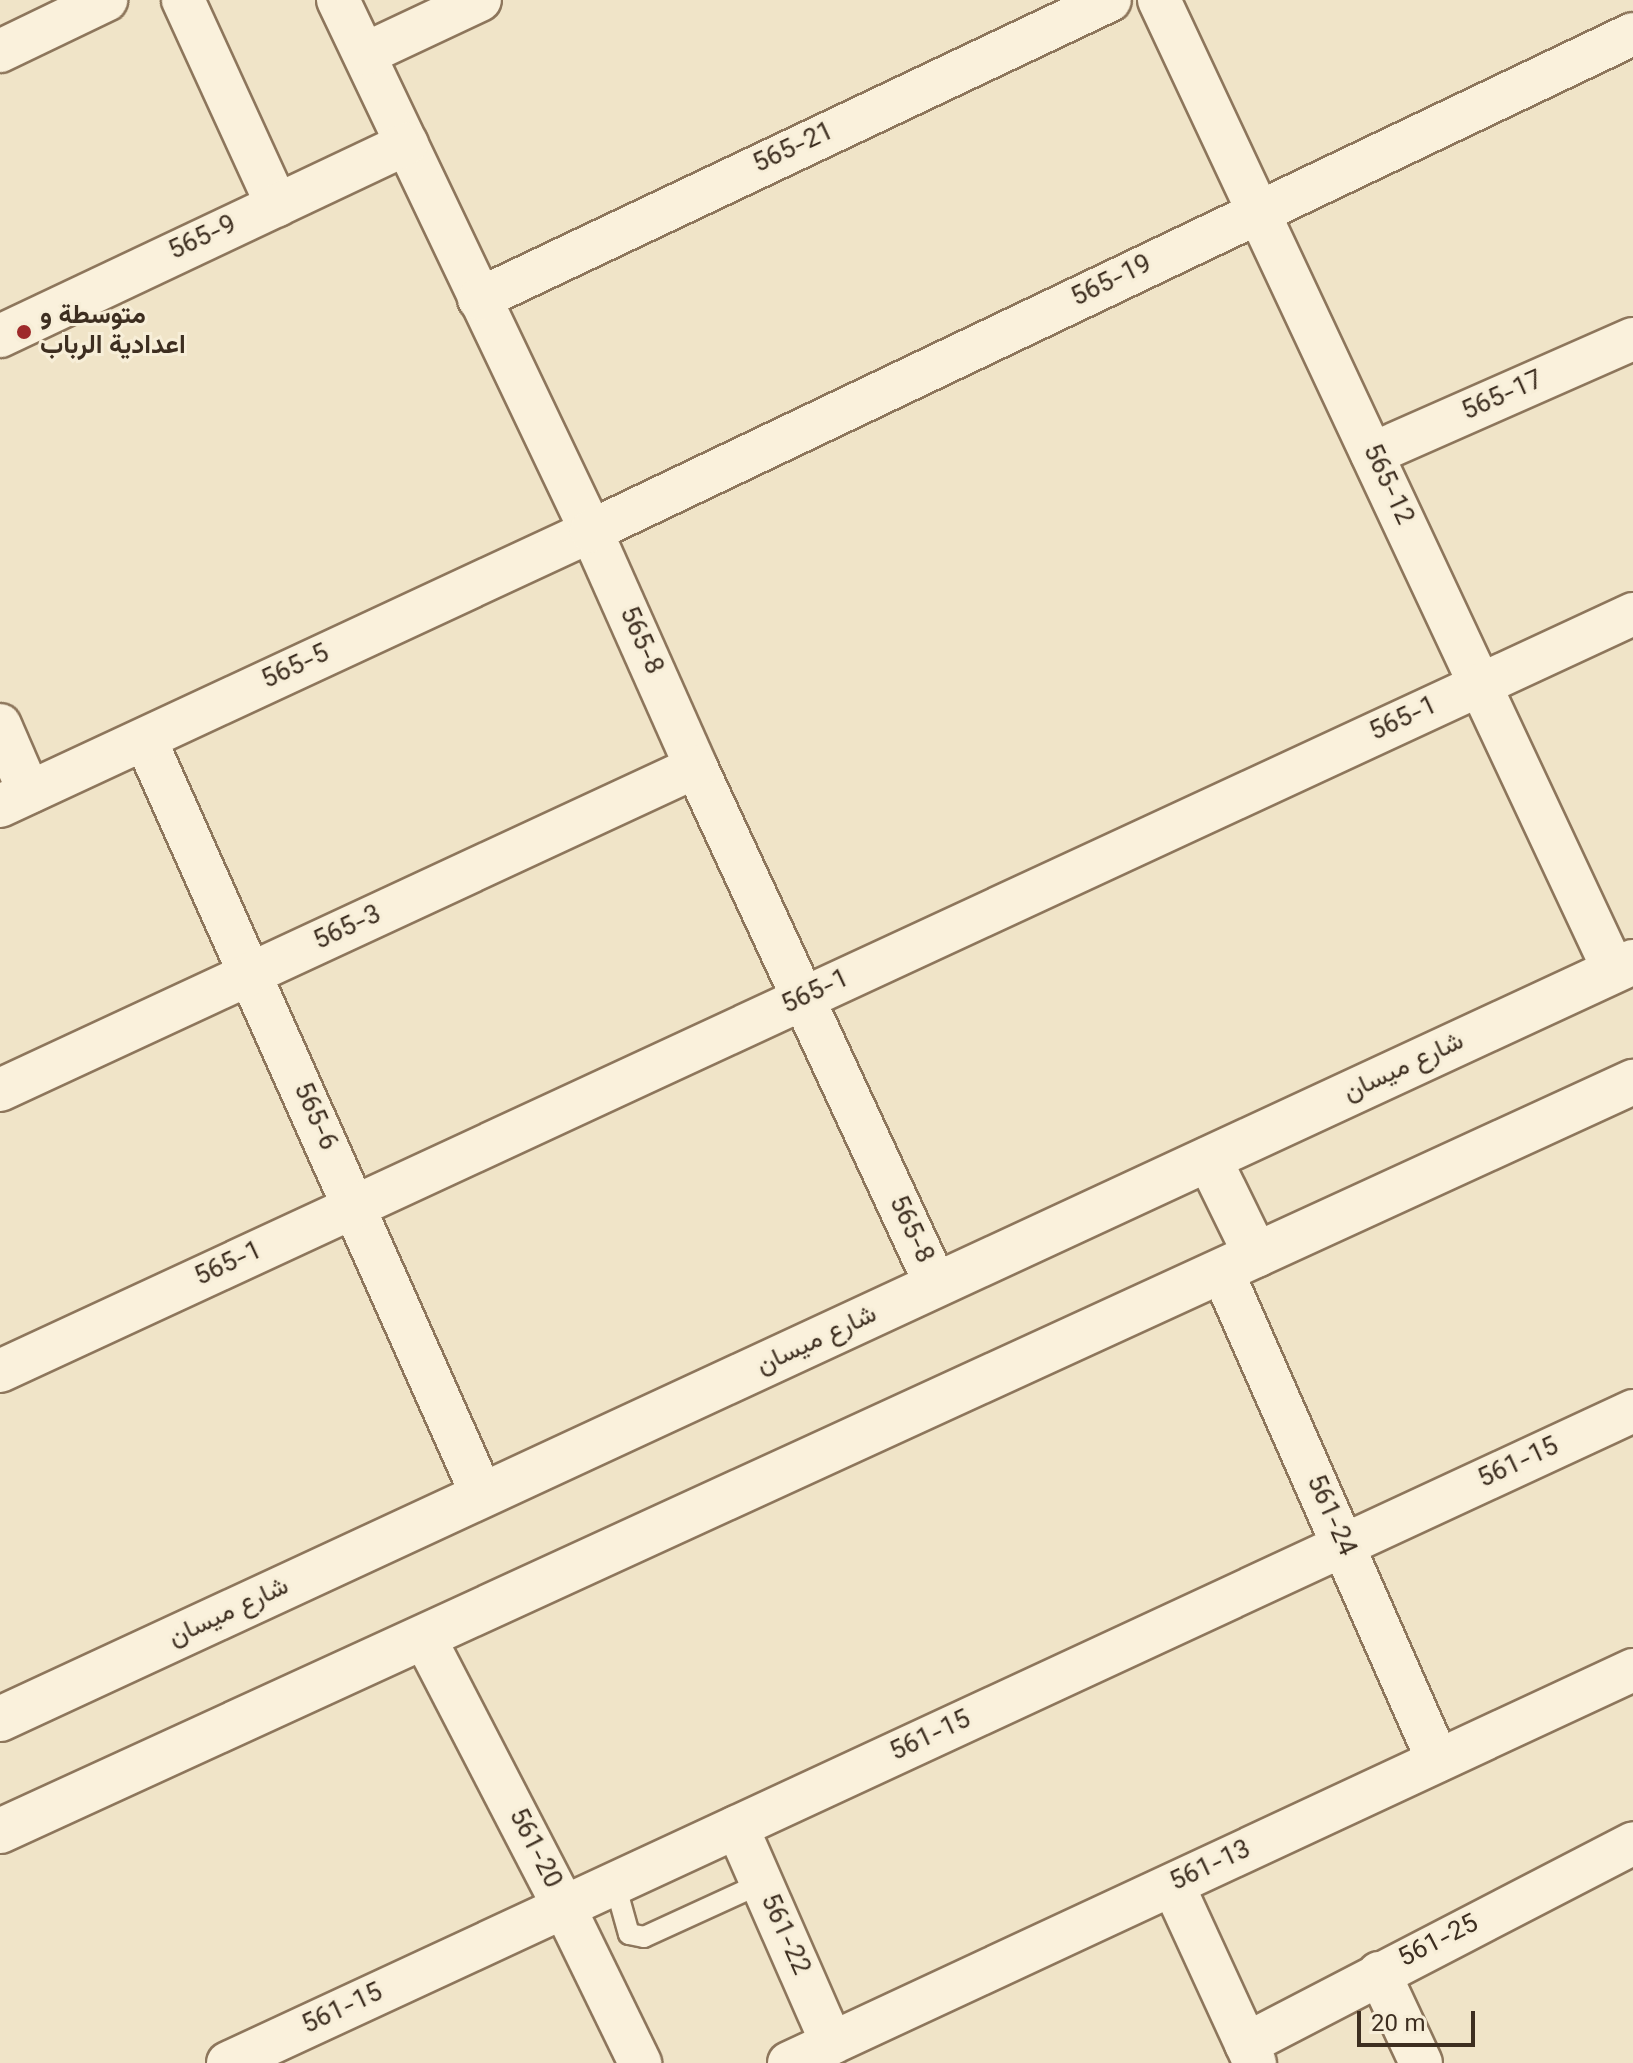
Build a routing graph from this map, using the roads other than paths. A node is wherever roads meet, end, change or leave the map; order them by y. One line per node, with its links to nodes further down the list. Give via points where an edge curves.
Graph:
1 (106, 0): 8 (street)
2 (183, 0): 11 (street)
3 (338, 0): 9 (street, 565-8)
4 (480, 0): 9 (street)
5 (1110, 0): 13 (street, 565-21)
6 (1159, 0): 12 (street, 565-12)
7 (1633, 34): 12 (street, 565-19)
8 (0, 51)
9 (365, 54): 10 (street, 565-8)
10 (407, 144): 11 (street, 565-9); 13 (street, 565-8)
11 (277, 205): 14 (street, 565-9)
12 (1259, 212): 16 (street, 565-12); 17 (street, 565-19)
13 (479, 299): 17 (street, 565-8)
14 (0, 336)
15 (1633, 339): 16 (street, 565-17)
16 (1372, 454): 19 (street, 565-12)
17 (591, 531): 21 (street, 565-5); 22 (street, 565-8)
18 (1633, 614): 19 (street, 565-1)
19 (1481, 685): 24 (street, 565-12); 26 (street, 565-1)
20 (0, 725): 23 (street)
21 (145, 739): 23 (street, 565-5); 25 (street, 565-6)
22 (696, 767): 25 (street, 565-3); 26 (street, 565-8)
23 (14, 799)
24 (1624, 966): 29 (street, شارع ميسان)
25 (250, 974): 28 (street, 565-3); 30 (street, 565-6)
26 (803, 999): 30 (street, 565-1); 32 (street, 565-8)
27 (1633, 1082): 31 (street)
28 (0, 1090)
29 (1209, 1159): 31 (street); 32 (street, شارع ميسان)
30 (354, 1207): 33 (street, 565-1); 35 (street, 565-6)
31 (1239, 1263): 36 (street, 561-24); 37 (street)
32 (936, 1285): 35 (street, شارع ميسان)
33 (0, 1371)
34 (1633, 1411): 36 (street, 561-15)
35 (482, 1495): 39 (street, شارع ميسان)
36 (1343, 1546): 40 (street, 561-24); 41 (street, 561-15)
37 (424, 1637): 42 (street); 47 (street, 561-20)
38 (1633, 1670): 40 (street, 561-13)
39 (0, 1719)
40 (1438, 1761): 46 (street, 561-13)
41 (737, 1827): 44 (street, 561-22); 45 (street, 561-15)
42 (0, 1831)
43 (1633, 1843): 48 (street, 561-25)
44 (762, 1883): 45 (lane, via 644,1937 629,1934); 49 (street, 561-22)
45 (615, 1884): 47 (street, 561-15)
46 (1173, 1885): 49 (street, 561-13); 50 (street)
47 (564, 1907): 51 (street, 561-15); 52 (street, 561-20)
48 (1379, 1973): 50 (street, 561-25); 54 (street)
49 (832, 2043): 53 (street, 561-13)
50 (1251, 2053)
51 (228, 2063)
52 (640, 2063)
53 (789, 2063)
54 (1421, 2063)

